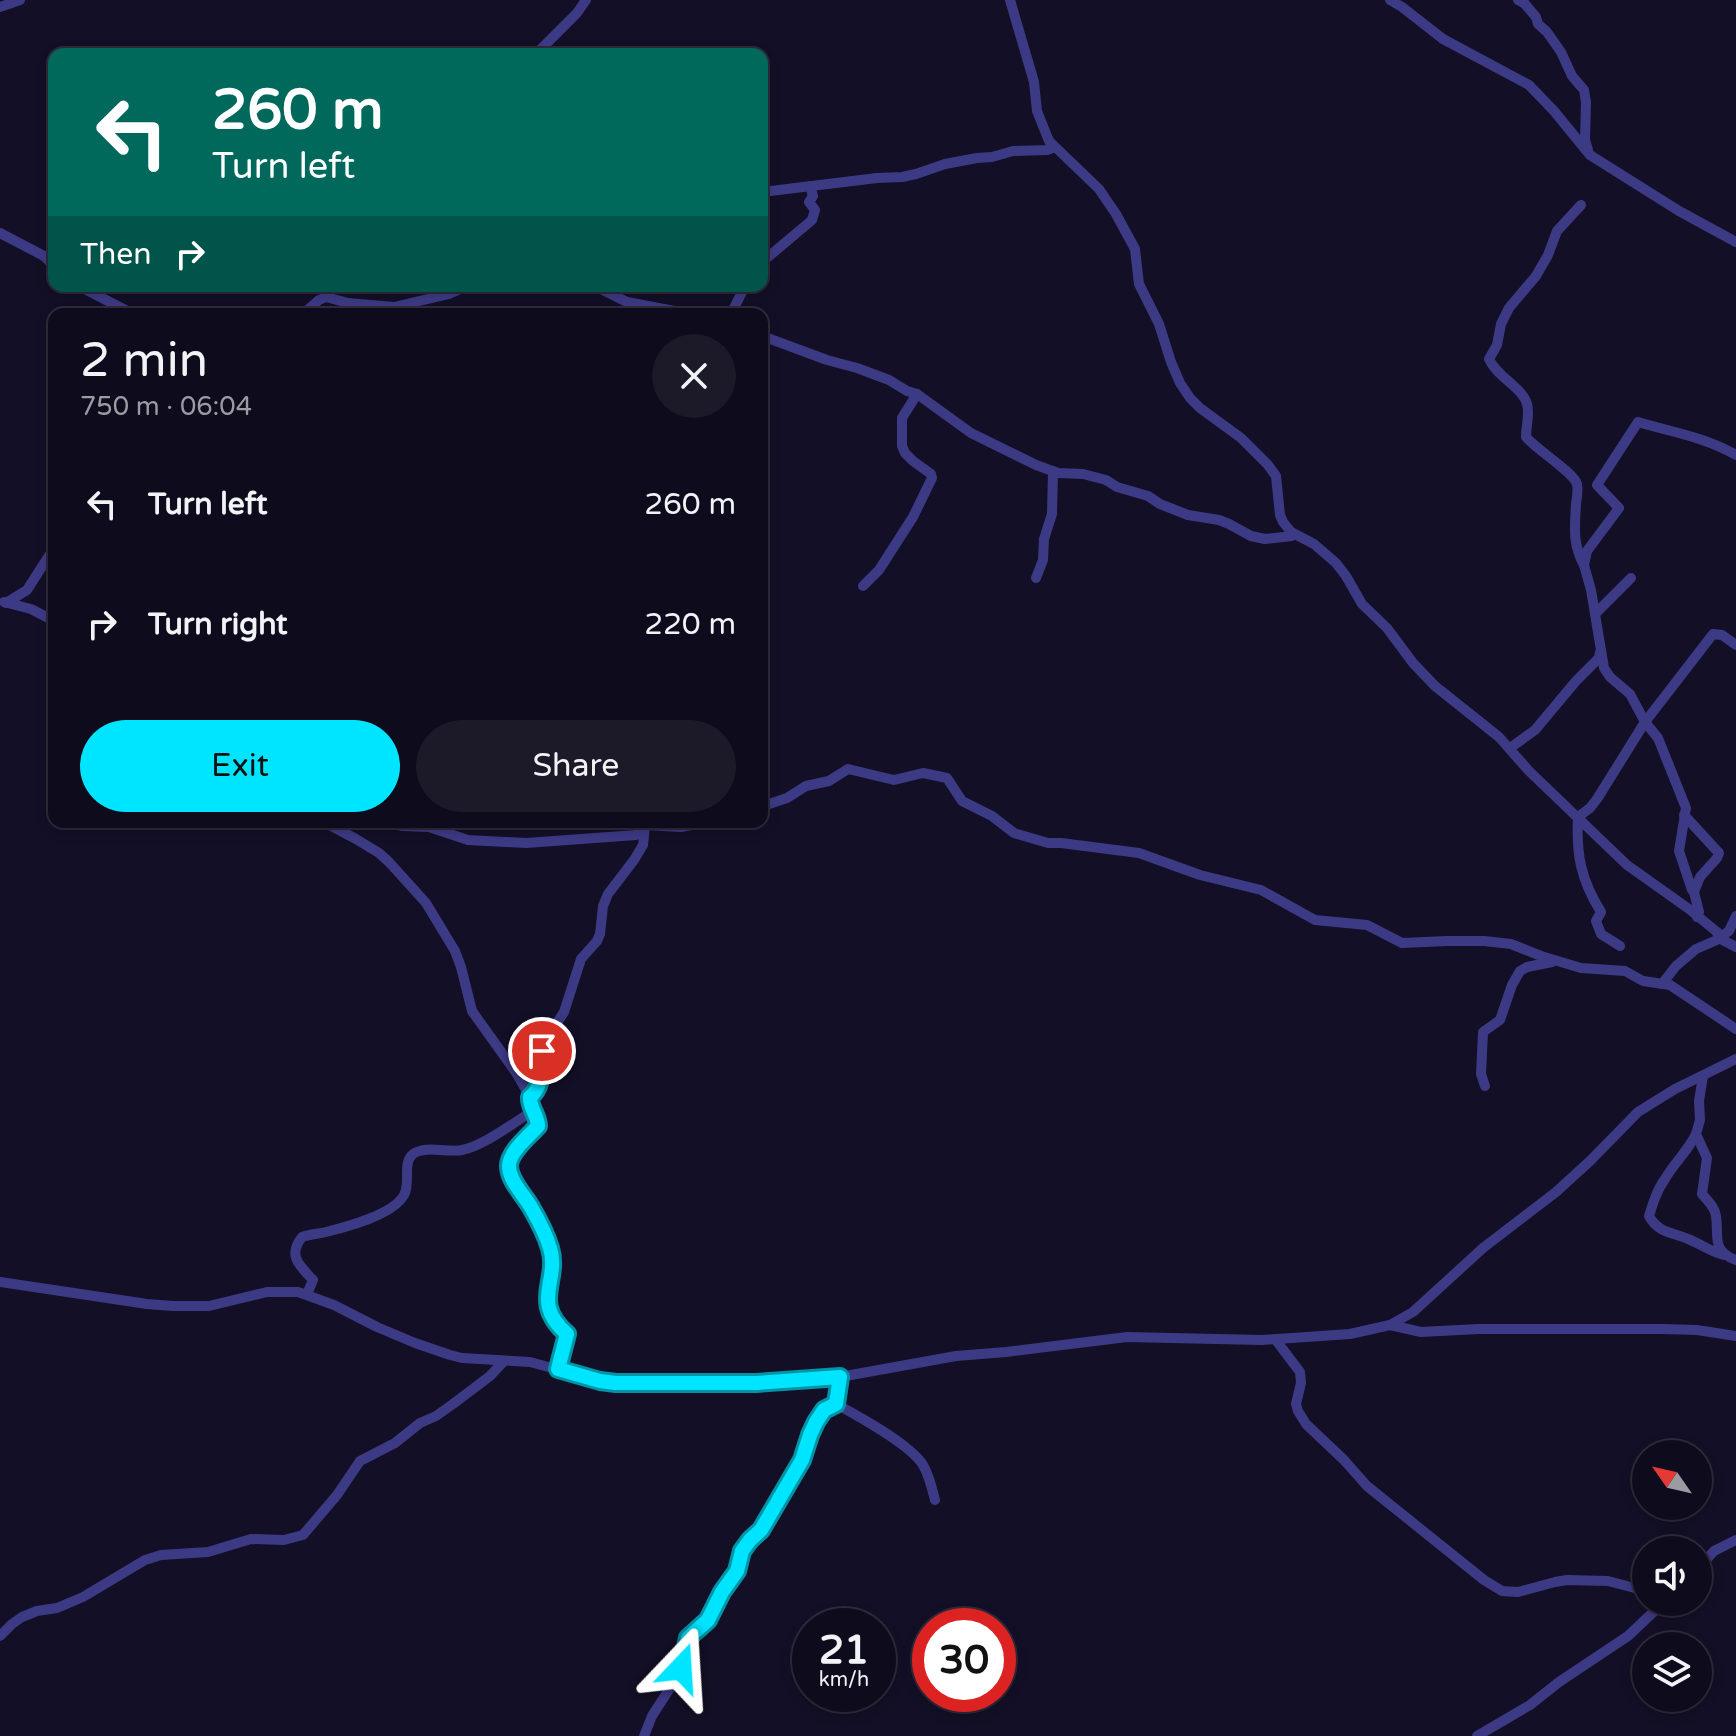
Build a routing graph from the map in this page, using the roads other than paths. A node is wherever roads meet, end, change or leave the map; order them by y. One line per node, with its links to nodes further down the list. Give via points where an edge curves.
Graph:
1 (20, 0): 6 (street)
2 (586, 0): 7 (street)
3 (1010, 0): 8 (street)
4 (1390, 0): 9 (street, via 1443,39 1529,85)
5 (1518, 0): 9 (street, via 1547,32 1584,90)
6 (0, 7)
7 (542, 48)
8 (1049, 141): 10 (street, via 1052,148 1047,150 1013,151 916,174); 27 (street, via 1099,189 1116,214 1135,249 1139,284 1180,383 1200,408 1268,465 1276,476 1280,515)
9 (1590, 155): 14 (street)
10 (810, 186): 11 (street); 15 (street, via 812,220)
11 (768, 191)
12 (1581, 205): 29 (street, via 1557,231 1536,276 1509,308 1489,359 1528,406 1526,437 1577,485 1574,538)
13 (0, 233): 16 (street)
14 (1736, 242)
15 (768, 257)
16 (48, 260)
17 (91, 292): 20 (street)
18 (452, 292): 21 (street, via 394,307 326,297)
19 (607, 292): 22 (street)
20 (121, 308)
21 (310, 308)
22 (658, 308)
23 (768, 338): 24 (street)
24 (917, 394): 26 (street, via 971,433); 32 (street, via 902,418 902,446 932,478 913,517)
25 (1736, 455): 29 (street, via 1697,437 1638,422 1597,485 1619,508 1587,551)
26 (1053, 471): 27 (street, via 1106,480 1251,536 1279,538 1292,536); 30 (street, via 1052,514)
27 (1291, 532): 39 (street, via 1327,553 1413,663)
28 (48, 557): 33 (street, via 27,590)
29 (1584, 565): 34 (street)
30 (1036, 578)
31 (1631, 578): 34 (street)
32 (863, 586)
33 (3, 602): 35 (street)
34 (1595, 614): 37 (street)
35 (48, 617)
36 (1736, 645): 38 (street, via 1713,634)
37 (1600, 652): 38 (street, via 1606,673 1630,694); 39 (street, via 1535,730)
38 (1645, 722): 41 (street, via 1658,738 1686,808); 42 (street, via 1597,799)
39 (1510, 748): 42 (street)
40 (768, 804): 53 (street, via 848,769 894,780 931,774 947,778 962,801 1018,834 1048,843 1139,853 1261,890 1315,920 1367,925 1402,943 1511,944)
41 (1684, 815): 47 (street, via 1679,851); 47 (street, via 1719,853)
42 (1578, 817): 49 (street, via 1627,865); 51 (street, via 1582,876 1601,912 1596,921 1601,934)
43 (335, 828): 59 (street, via 379,853 426,903 455,951 472,1011)
44 (432, 828): 45 (street, via 468,840 526,843 636,835)
45 (642, 828)
46 (645, 828): 59 (street, via 643,845 608,894 600,934 581,959 566,1008 546,1040 541,1081)
47 (1694, 892): 49 (street)
48 (1736, 916): 50 (street, via 1729,931)
49 (1697, 917): 50 (street)
50 (1718, 935): 52 (street); 54 (street, via 1676,966)
51 (1620, 946)
52 (1736, 947)
53 (1560, 961): 54 (street, via 1625,971); 58 (street, via 1527,967 1516,976 1500,1020 1483,1032)
54 (1662, 984): 55 (street)
55 (1736, 1029)
56 (1736, 1059): 57 (street)
57 (1703, 1076): 61 (street); 66 (street, via 1638,1112 1556,1192 1483,1248 1407,1317)
58 (1485, 1086)
59 (530, 1097): 60 (street)
60 (533, 1111): 65 (street, via 471,1147 416,1152 408,1164 404,1196 393,1206 302,1237 295,1254 313,1280); 70 (street, via 538,1126 516,1149 509,1167 551,1249 548,1300 556,1324 567,1334)
61 (1696, 1134): 62 (street, via 1707,1158 1702,1194 1716,1213 1717,1242); 62 (street, via 1664,1180 1649,1216 1672,1235)
62 (1724, 1255): 63 (street)
63 (1736, 1260)
64 (0, 1282): 65 (street, via 173,1306 209,1306 267,1292)
65 (307, 1294): 69 (street, via 437,1351)
66 (1390, 1325): 67 (street, via 1421,1332 1664,1329); 68 (street, via 1350,1334)
67 (1736, 1336)
68 (1275, 1339): 71 (street, via 1127,1337 956,1356); 76 (street, via 1300,1372 1296,1404 1306,1424 1367,1486 1484,1580 1502,1591 1518,1592 1567,1580)
69 (504, 1361): 70 (street); 78 (street, via 436,1416 360,1461 303,1535 251,1539 208,1552 145,1560 83,1597 22,1617)
70 (558, 1369): 71 (street, via 616,1383)
71 (840, 1377): 72 (street)
72 (836, 1404): 73 (street, via 915,1454); 79 (street, via 816,1422 802,1460 761,1530 742,1551 737,1571 708,1620 688,1638 679,1674)
73 (935, 1500)
74 (1736, 1540): 75 (street)
75 (1712, 1553)
76 (1632, 1587)
77 (1649, 1616): 80 (street, via 1530,1705)
78 (0, 1636)
79 (644, 1736)
80 (1477, 1736)

